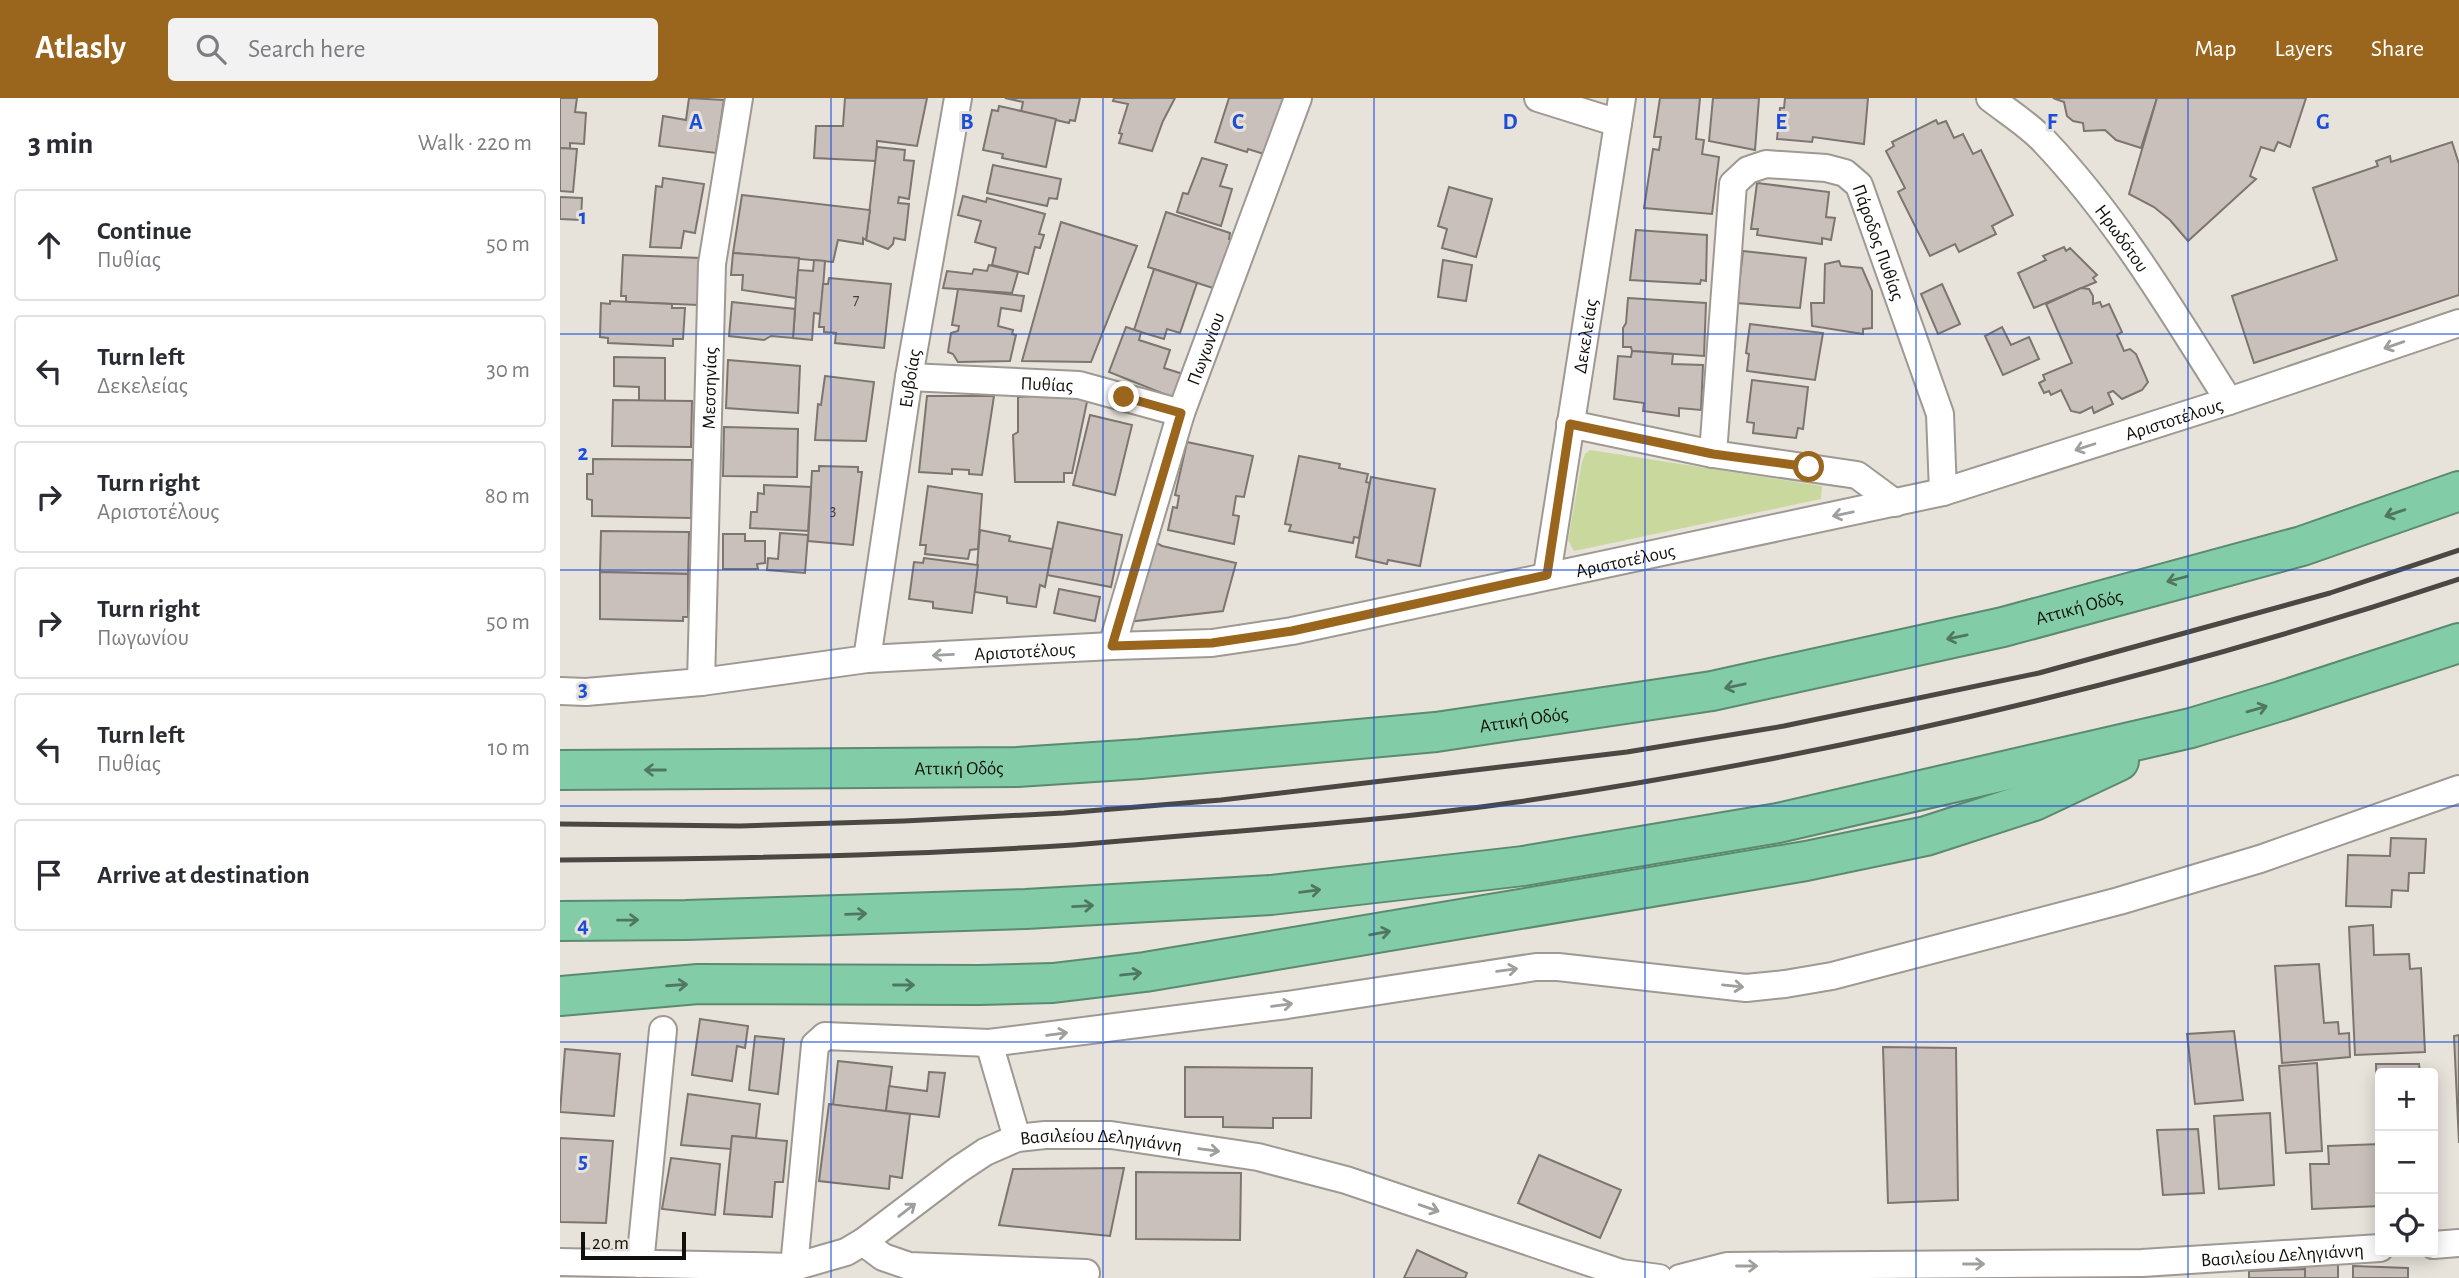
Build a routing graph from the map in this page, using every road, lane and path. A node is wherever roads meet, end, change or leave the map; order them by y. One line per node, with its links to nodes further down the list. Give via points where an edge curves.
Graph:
1 (739, 98): 20 (street, Μεσσηνίας, via 712,264)
2 (958, 98): 8 (street, Ευβοίας)
3 (1298, 98): 10 (street, Πωγωνίου)
4 (1538, 98): 6 (street)
5 (1990, 98): 9 (street, Ηρωδότου, via 2042,139 2094,199 2140,261)
6 (1620, 110): 11 (street, Δεκελείας)
7 (2459, 323): 9 (street, Αριστοτέλους, one-way to 9)
8 (909, 377): 10 (street, Πυθίας, via 1079,385); 19 (street, Ευβοίας)
9 (2229, 401): 14 (street, Αριστοτέλους, one-way to 14)
10 (1181, 413): 18 (street, Πωγωνίου)
11 (1570, 424): 12 (street); 16 (street, Δεκελείας)
12 (1713, 454): 14 (street, Πάροδος Πυθίας, via 1733,184 1748,170 1766,164 1825,168 1845,173 1859,185 1940,414); 15 (street, via 1857,475)
13 (2459, 491): 24 (highway, Αττική Οδός, one-way to 24, via 2302,545 2003,627 1712,691 1436,732)
14 (1942, 492): 15 (street, Αριστοτέλους)
15 (1895, 503): 16 (street, Αριστοτέλους, one-way to 16)
16 (1547, 575): 18 (street, Αριστοτέλους, via 1292,631 1212,643)
17 (2459, 643): 22 (highway, one-way to 17)
18 (1112, 646): 19 (street, Αριστοτέλους, one-way to 19)
19 (867, 659): 20 (street, Αριστοτέλους)
20 (701, 682): 21 (street, Αριστοτέλους)
21 (560, 691)
22 (2191, 728): 27 (highway, one-way to 22, via 1013,909 1230,898 1497,869 1778,823); 28 (highway, one-way to 22, via 698,984 1053,983 1185,966 1806,861 1926,836 2034,801)
23 (560, 744): 24 (highway, via 664,744)
24 (1017, 767): 25 (highway, Αττική Οδός, one-way to 25)
25 (560, 770)
26 (2459, 789): 30 (street, one-way to 26, via 1536,967 1745,988 1832,976 2260,859)
27 (560, 921)
28 (560, 996)
29 (663, 1030): 37 (street)
30 (989, 1043): 31 (street); 38 (street, via 840,1035 825,1036 815,1045)
31 (1017, 1138): 32 (street, Βασιλείου Δεληγιάννη, one-way to 31, via 958,1170); 43 (street, Βασιλείου Δεληγιάννη, one-way to 43, via 1111,1135 1258,1157 1346,1180 1620,1273)
32 (863, 1242): 38 (street, Βασιλείου Δεληγιάννη, via 846,1252); 41 (street)
33 (2459, 1243): 34 (street)
34 (2438, 1245)
35 (2375, 1248): 40 (street, Βασιλείου Δεληγιάννη)
36 (560, 1262): 37 (street, Βασιλείου Δεληγιάννη)
37 (640, 1264): 39 (street, Βασιλείου Δεληγιάννη)
38 (793, 1267): 39 (street, Βασιλείου Δεληγιάννη)
39 (696, 1271)
40 (2143, 1271): 44 (street, Βασιλείου Δεληγιάννη, one-way to 40, via 1727,1266)
41 (908, 1272): 42 (street)
42 (1086, 1273)
43 (1659, 1278)
44 (1680, 1278)

